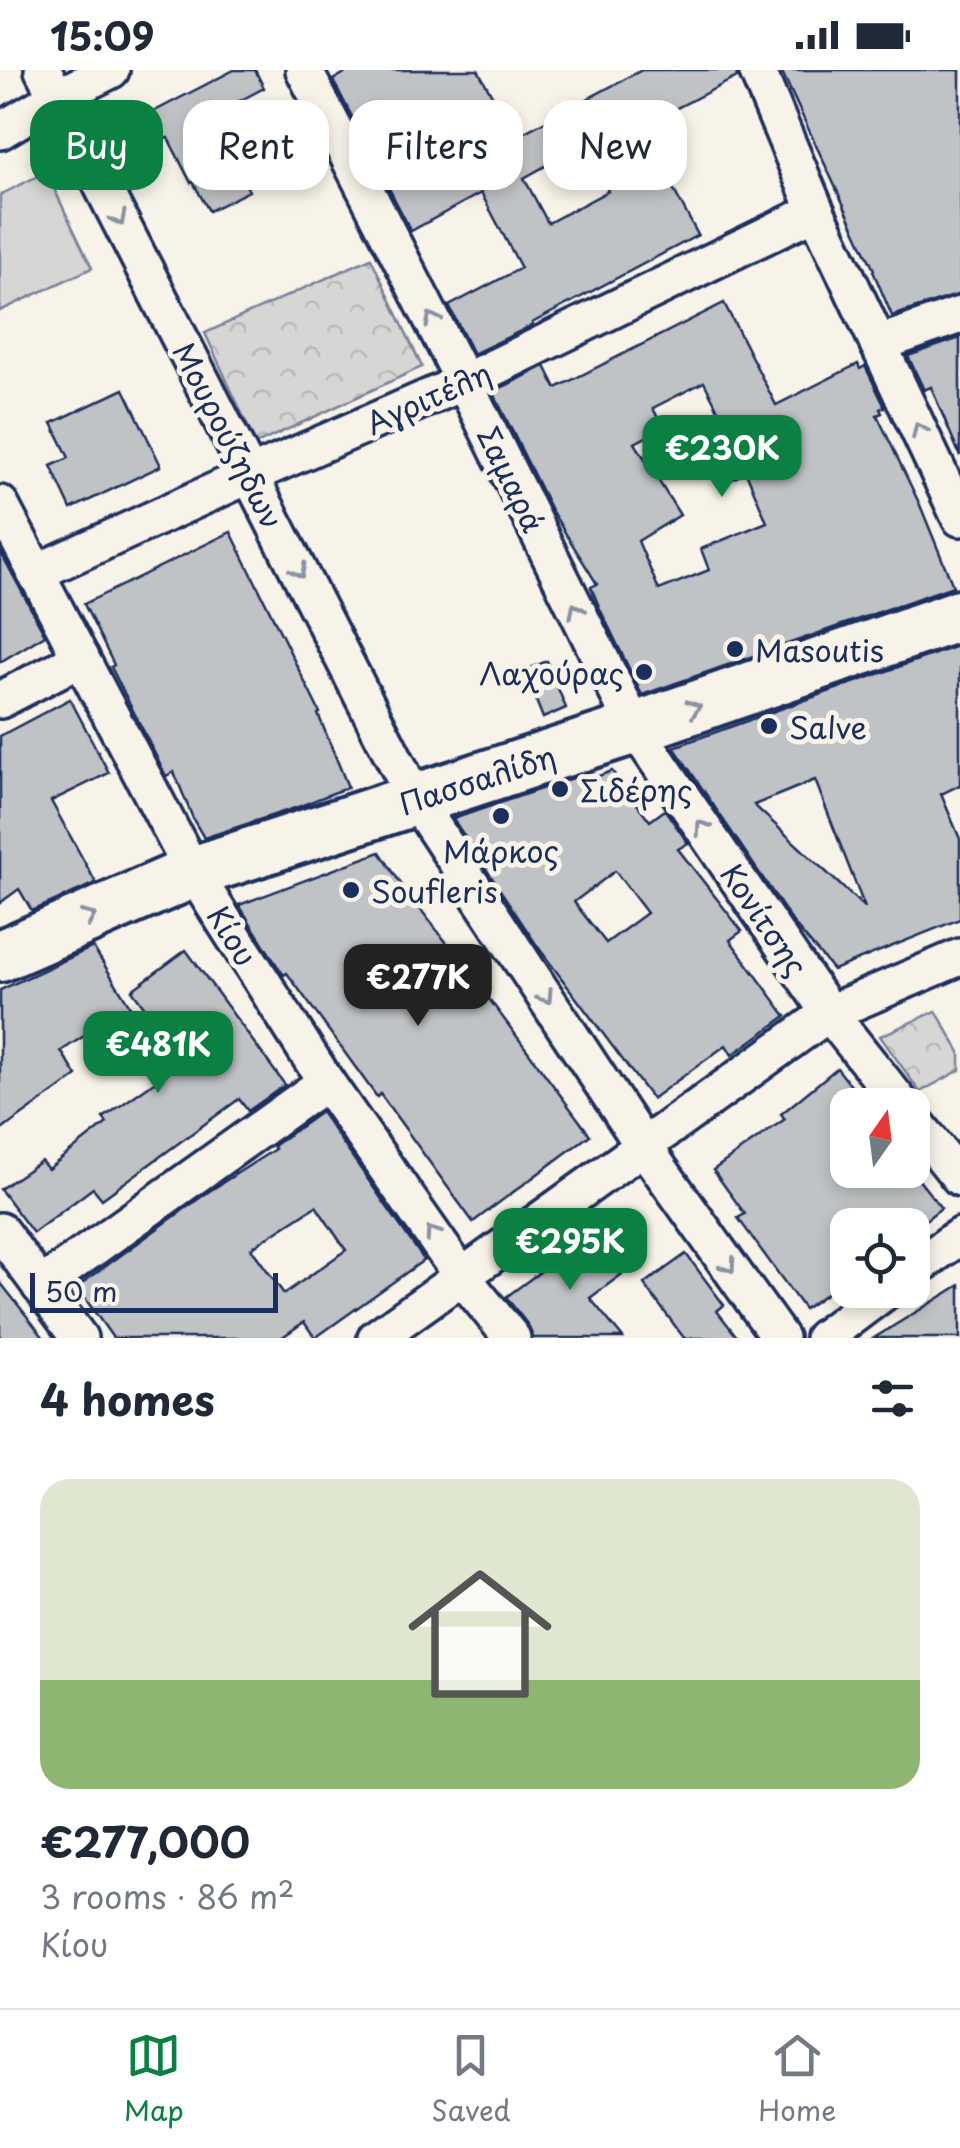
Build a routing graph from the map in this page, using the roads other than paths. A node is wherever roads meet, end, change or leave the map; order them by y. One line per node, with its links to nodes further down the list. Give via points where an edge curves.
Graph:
1 (111, 70): 4 (street)
2 (304, 70): 9 (street, Σαμαρά, one-way to 2)
3 (756, 70): 6 (street)
4 (50, 84): 5 (street); 10 (street, Μουρούζηδων, one-way to 10)
5 (0, 131)
6 (816, 211): 8 (street); 9 (street, Αγριτέλη)
7 (960, 315): 8 (street)
8 (878, 344): 12 (street, one-way to 8)
9 (464, 382): 10 (street, Αγριτέλη); 17 (street, Σαμαρά, one-way to 9)
10 (250, 475): 13 (street, Αγριτέλη); 18 (street, Μουρούζηδων, one-way to 18)
11 (0, 504): 13 (street, Κίου)
12 (960, 518)
13 (35, 573): 15 (street, Κίου)
14 (960, 615): 17 (main road, Πασσαλίδη, one-way to 14)
15 (80, 658): 16 (street); 19 (street, Κίου)
16 (0, 700)
17 (635, 728): 18 (main road, Πασσαλίδη); 22 (street, Κονίτσης, one-way to 17)
18 (416, 799): 19 (main road, Πασσαλίδη); 26 (street, Μουρούζηδων, one-way to 26)
19 (193, 872): 20 (main road, Πασσαλίδη, one-way to 19); 23 (street, Κίου)
20 (0, 956)
21 (960, 957): 22 (street)
22 (829, 1013): 24 (street, Κονίτσης); 26 (street)
23 (326, 1082): 31 (street, Κίου, one-way to 23); 32 (street)
24 (889, 1088)
25 (930, 1140): 27 (street)
26 (644, 1147): 31 (street); 37 (street, Μουρούζηδων, one-way to 37)
27 (960, 1178)
28 (0, 1231): 32 (street)
29 (960, 1236): 30 (street)
30 (930, 1258)
31 (463, 1278): 35 (street); 36 (street, Κίου)
32 (40, 1286): 34 (street)
33 (864, 1308): 38 (street)
34 (79, 1338)
35 (376, 1338)
36 (512, 1338)
37 (780, 1338)
38 (823, 1338)

